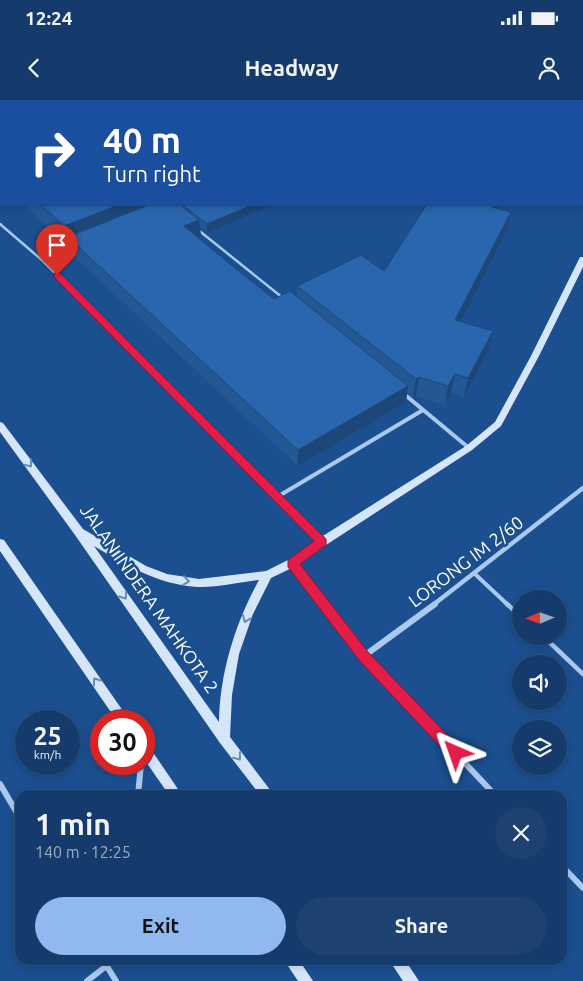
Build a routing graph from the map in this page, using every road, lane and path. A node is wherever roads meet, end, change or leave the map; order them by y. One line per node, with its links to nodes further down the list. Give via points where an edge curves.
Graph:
1 (0, 224): 5 (lane)
2 (195, 228): 6 (lane)
3 (80, 246): 5 (lane)
4 (583, 259): 10 (street, via 498,424)
5 (44, 261): 12 (lane)
6 (286, 300)
7 (400, 392): 8 (lane)
8 (423, 410): 10 (lane); 12 (lane)
9 (0, 425): 13 (street, JALAN INDERA MAHKOTA 2, one-way to 13)
10 (469, 448): 14 (street)
11 (583, 488): 17 (street, LORONG IM 2/60)
12 (277, 497): 14 (lane)
13 (79, 532): 18 (street, one-way to 18, via 142,569 166,578 199,582); 24 (street, JALAN INDERA MAHKOTA 2, one-way to 24)
14 (322, 542): 16 (street)
15 (0, 543): 23 (street, one-way to 15)
16 (292, 563): 18 (street); 21 (street)
17 (475, 574): 19 (lane); 21 (street, LORONG IM 2/60)
18 (267, 575): 24 (street, one-way to 24, via 255,595 228,671)
19 (512, 609)
20 (552, 645): 22 (lane)
21 (364, 656): 31 (street)
22 (583, 674)
23 (116, 710)
24 (224, 739): 30 (street, JALAN INDERA MAHKOTA 2, one-way to 30)
25 (155, 765): 29 (street)
26 (141, 775): 28 (street)
27 (0, 784): 32 (street)
28 (139, 790)
29 (173, 790)
30 (264, 790)
31 (490, 790)
32 (15, 810)
33 (567, 871): 34 (street)
34 (583, 888)
35 (103, 965): 39 (street)
36 (106, 965): 40 (street)
37 (295, 965): 41 (street)
38 (400, 965): 42 (street)
39 (87, 981)
40 (116, 981)
41 (306, 981)
42 (412, 981)

